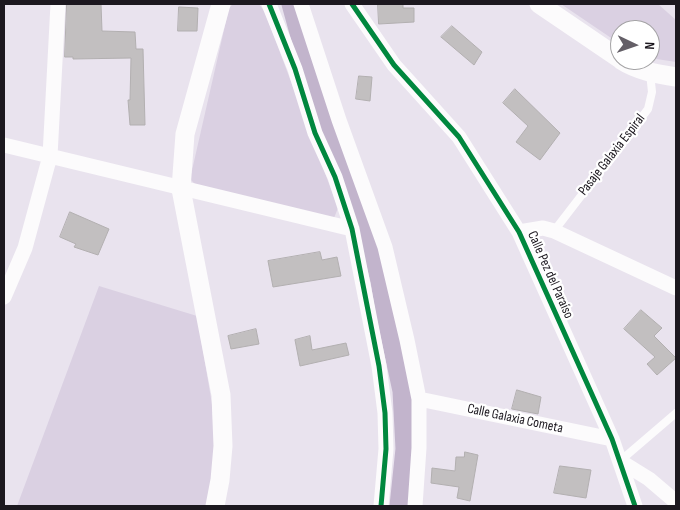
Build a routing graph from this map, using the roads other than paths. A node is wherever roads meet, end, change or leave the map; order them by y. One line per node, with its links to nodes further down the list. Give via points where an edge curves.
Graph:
1 (58, 4): 12 (street)
2 (220, 4): 13 (street, via 185,134)
3 (269, 4): 14 (street)
4 (301, 4): 19 (street, via 385,247)
5 (352, 4): 16 (street, Calle Pez del Paraíso, via 394,65 459,137)
6 (539, 4): 7 (street)
7 (610, 52)
8 (641, 70): 9 (street)
9 (650, 73): 10 (street); 15 (lane, Pasaje Galaxia Espiral, via 652,92 648,109)
10 (676, 77)
11 (4, 145): 12 (street)
12 (50, 156): 13 (street); 18 (street, via 25,248)
13 (181, 189): 14 (street); 24 (street, via 221,395 223,446)
14 (352, 229): 25 (street, via 380,366 385,412 386,449)
15 (554, 231): 16 (street, via 543,228); 17 (street)
16 (519, 232): 21 (street, Calle Pez del Paraíso)
17 (676, 288)
18 (4, 297)
19 (419, 399): 21 (street, Calle Galaxia Cometa); 26 (street)
20 (676, 413): 22 (lane)
21 (612, 439): 22 (street, Calle Pez del Paraíso)
22 (620, 461): 23 (street, via 649,479); 27 (street, Calle Pez del Paraíso)
23 (676, 502)
24 (215, 506)
25 (381, 506)
26 (415, 506)
27 (635, 506)

